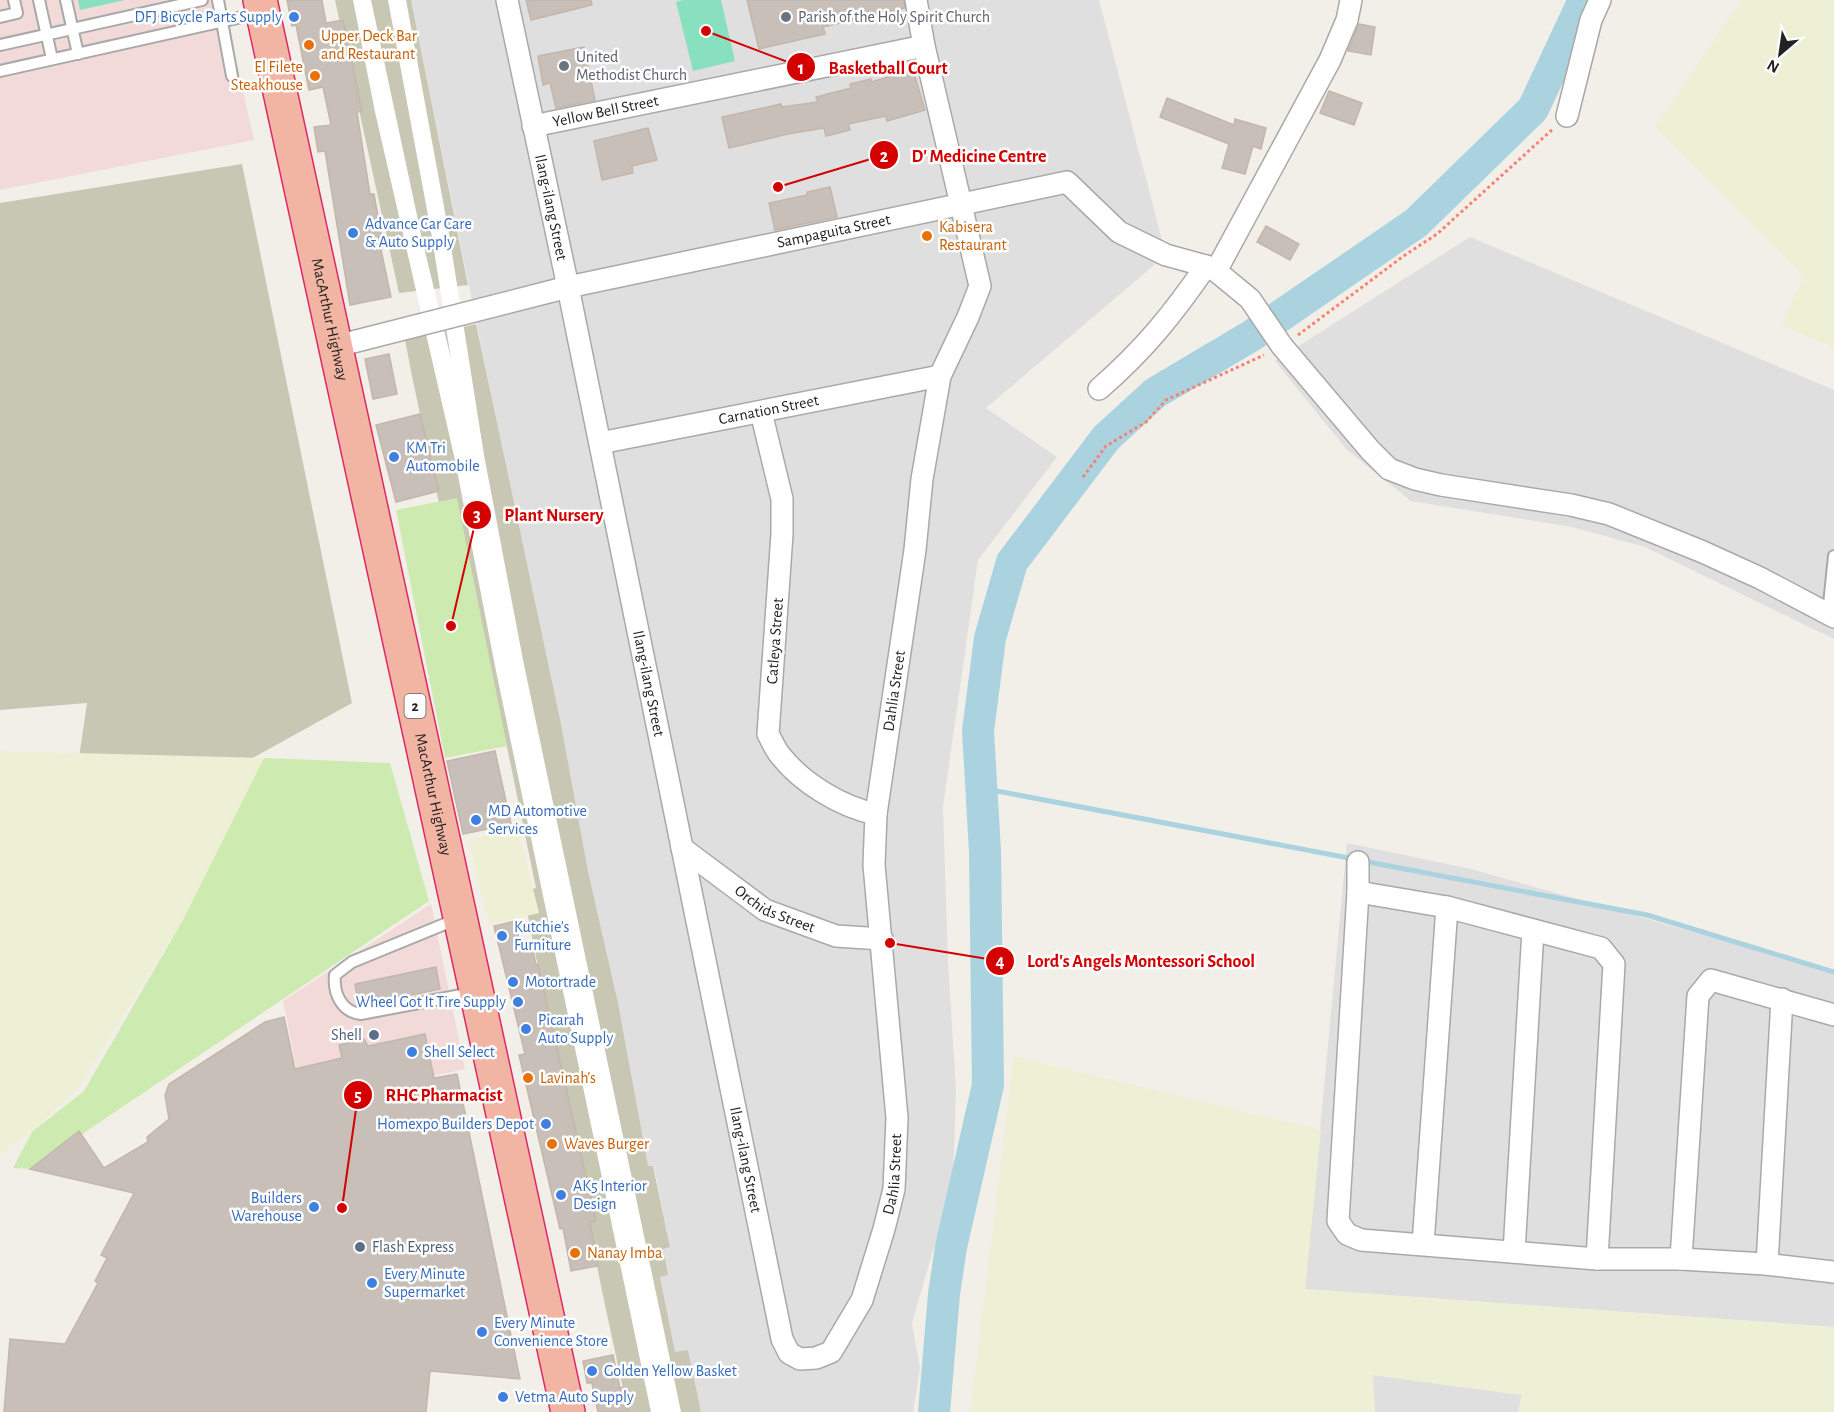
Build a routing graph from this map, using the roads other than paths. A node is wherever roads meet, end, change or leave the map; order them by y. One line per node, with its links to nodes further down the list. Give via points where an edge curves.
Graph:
1 (14, 0): 11 (lane, via 17,13)
2 (39, 0): 14 (lane)
3 (66, 0): 13 (lane)
4 (202, 0): 13 (lane)
5 (218, 0): 12 (lane)
6 (507, 0): 22 (street, Ilang-ilang Street)
7 (916, 0): 16 (street, Dahlia Street)
8 (1351, 0): 24 (street, via 1330,60)
9 (1600, 0): 21 (street, via 1591,20)
10 (262, 6): 12 (lane); 26 (highway, MacArthur Highway / 2)
11 (0, 17)
12 (222, 21): 17 (lane); 20 (lane)
13 (72, 28): 14 (lane); 17 (lane)
14 (46, 34): 15 (lane); 18 (lane)
15 (0, 45)
16 (924, 46): 22 (street, Yellow Bell Street); 23 (street, Dahlia Street)
17 (78, 54): 18 (lane)
18 (52, 59): 19 (lane)
19 (0, 71)
20 (232, 76)
21 (1567, 116)
22 (533, 126): 25 (street, Ilang-ilang Street)
23 (961, 205): 24 (street, Sampaguita Street, via 1067,182 1119,232 1166,255); 25 (street, Sampaguita Street); 27 (street, Dahlia Street, via 980,286)
24 (1211, 268): 28 (street, via 1158,332); 32 (street, Sampaguita Street, via 1250,299 1281,344 1389,469 1441,485 1609,514 1712,556)
25 (568, 287): 26 (street, Sampaguita Street); 30 (street, Ilang-ilang Street)
26 (337, 346): 38 (highway, MacArthur Highway / 2)
27 (940, 376): 29 (street, Carnation Street); 33 (street, Dahlia Street)
28 (1099, 389)
29 (761, 412): 30 (street, Carnation Street); 33 (street, Catleya Street, via 782,499 768,734 792,769 818,789 861,811)
30 (600, 444): 34 (street, Ilang-ilang Street)
31 (1834, 556): 32 (lane)
32 (1831, 616)
33 (876, 814): 40 (street, Dahlia Street, via 874,865)
34 (682, 848): 40 (street, Orchids Street, via 765,910 836,936); 50 (street, Ilang-ilang Street, via 782,1339 789,1353)
35 (1358, 862): 36 (street)
36 (1358, 892): 37 (street); 44 (street, via 1338,1221 1347,1234 1361,1240)
37 (1447, 908): 39 (street); 44 (street)
38 (460, 918): 41 (highway, MacArthur Highway / 2); 41 (lane, via 352,962 335,975 334,982 342,1007 362,1014)
39 (1533, 930): 45 (street); 46 (street, via 1601,948 1614,964)
40 (882, 939): 50 (street, Dahlia Street, via 897,1118 894,1189 862,1300 845,1331 831,1352)
41 (476, 992): 51 (highway, MacArthur Highway / 2)
42 (1782, 999): 43 (street); 47 (street, via 1711,980 1698,996); 48 (street)
43 (1834, 1015)
44 (1423, 1244): 45 (street)
45 (1514, 1252): 46 (street)
46 (1597, 1258): 47 (street)
47 (1681, 1258): 48 (street)
48 (1767, 1264): 49 (street)
49 (1834, 1272)
50 (800, 1359)
51 (568, 1412)

